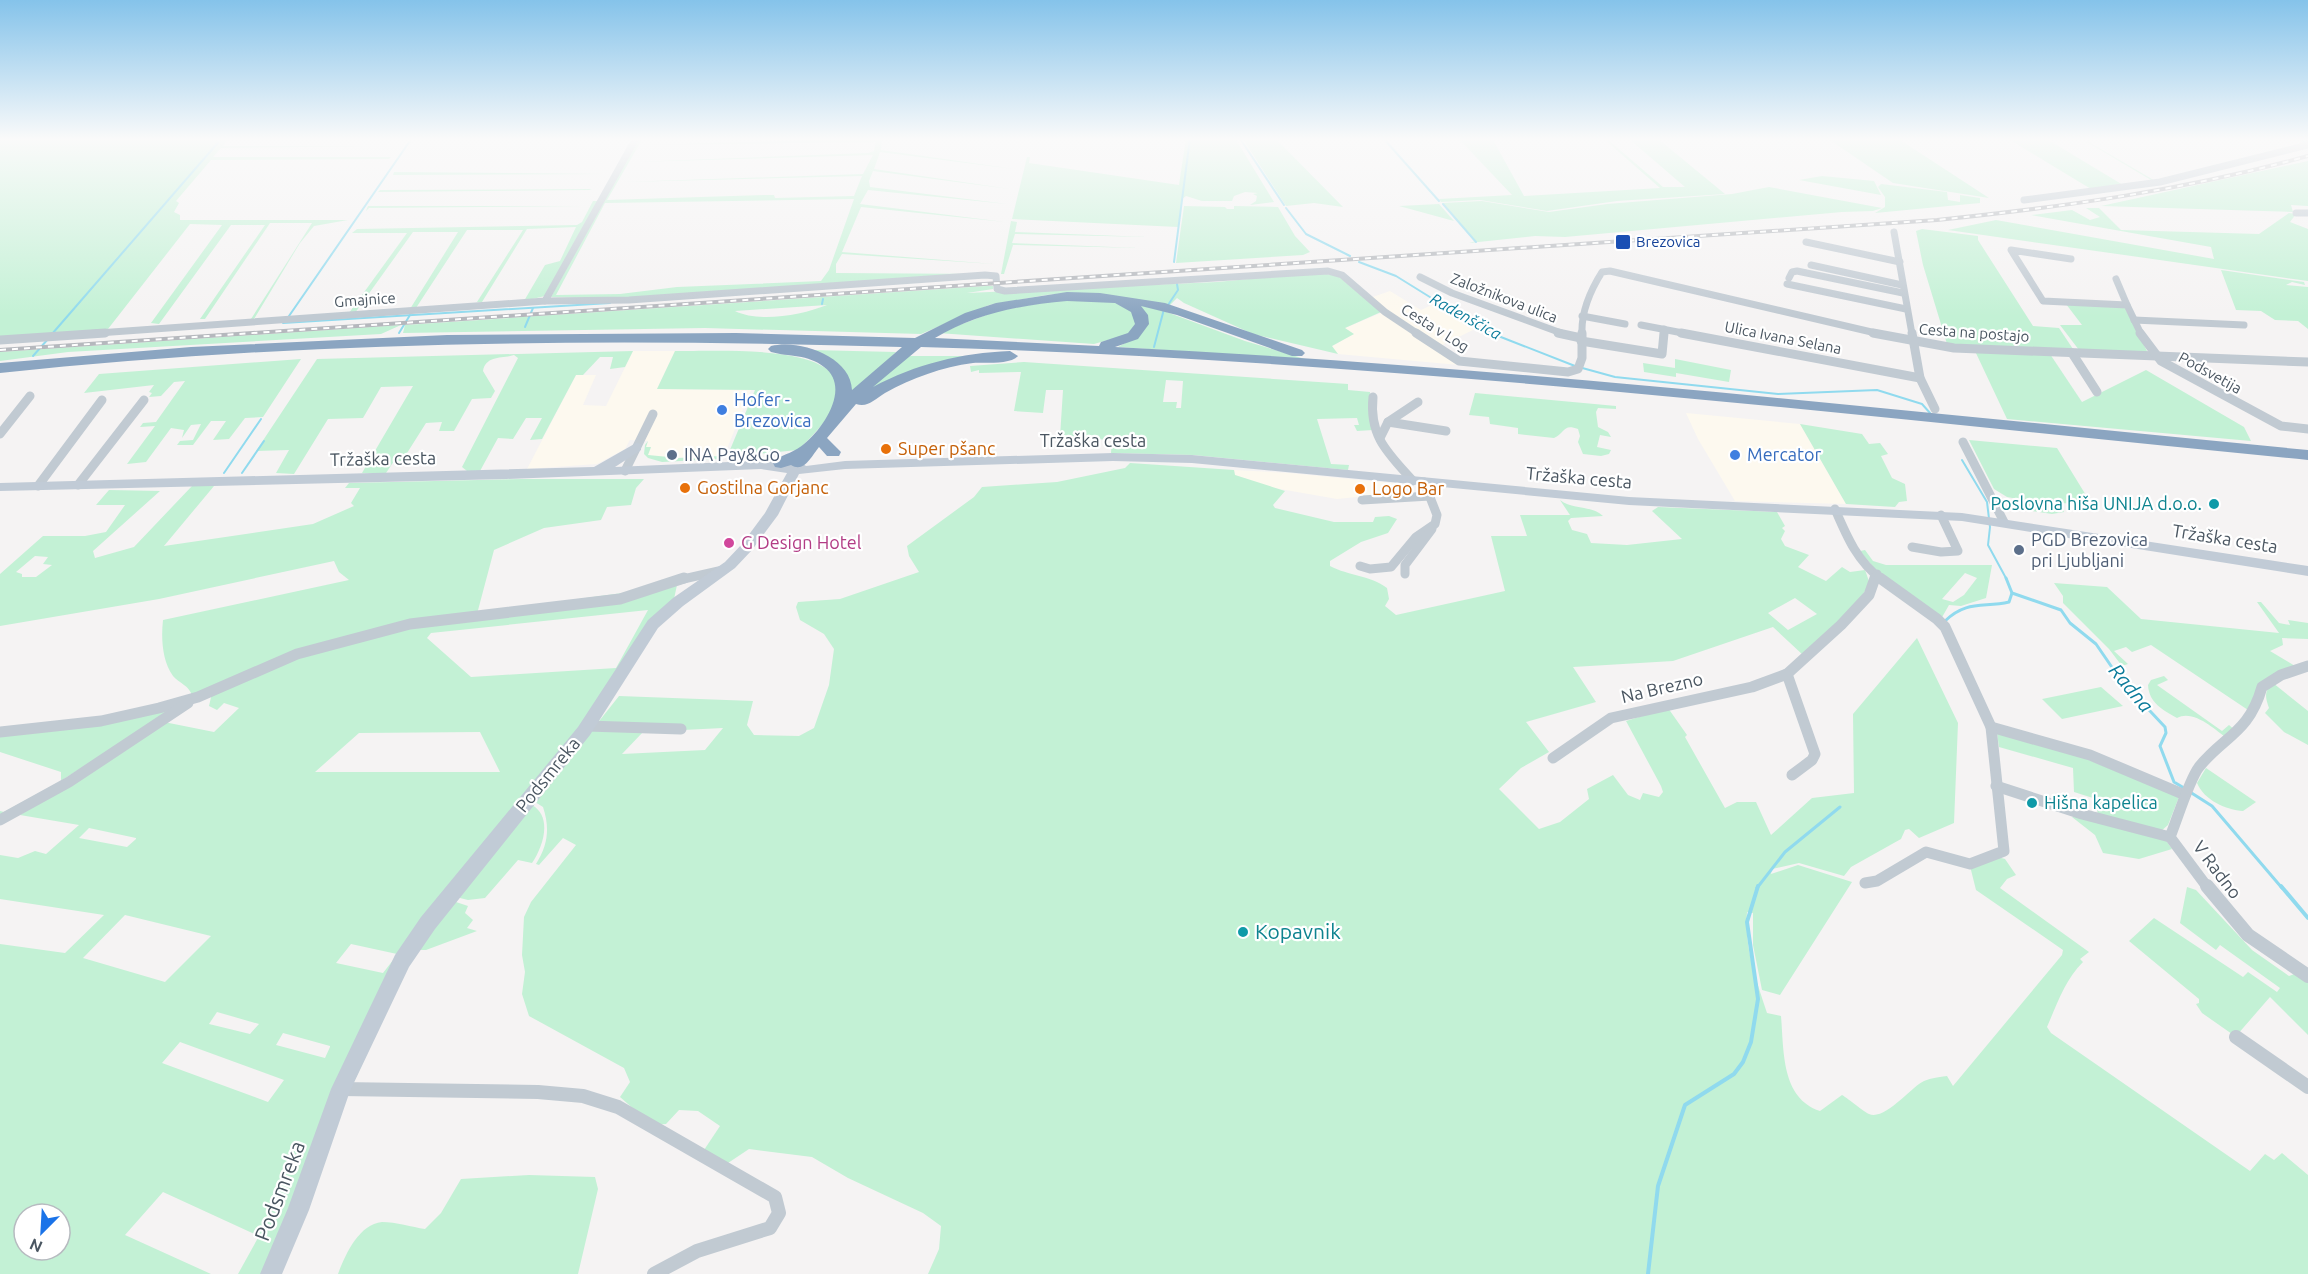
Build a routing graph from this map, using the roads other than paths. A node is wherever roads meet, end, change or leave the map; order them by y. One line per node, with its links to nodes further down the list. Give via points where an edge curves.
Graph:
1 (603, 197): 17 (street)
2 (2043, 197): 3 (street)
3 (2024, 200)
4 (2296, 213): 5 (street)
5 (2308, 213)
6 (1894, 231): 9 (street)
7 (1806, 242): 9 (street)
8 (2071, 259): 18 (street, via 2011,250 2043,301)
9 (1900, 262): 15 (street)
10 (1811, 265): 15 (street)
11 (1328, 271): 17 (street, Gmajnice, via 1005,291 996,289 996,276 985,275 629,300); 26 (street, Cesta v Log, via 1342,275 1385,312 1459,361 1568,372 1580,368)
12 (1610, 271): 20 (street, Založnikova ulica, via 1602,272); 28 (street, Cesta na postajo)
13 (1420, 277): 26 (street, Založnikova ulica, via 1452,293)
14 (2116, 279): 18 (street, Podsvetija)
15 (1902, 289): 19 (street); 19 (street, via 1803,272 1792,272 1788,281)
16 (1101, 297): 30 (highway, via 1137,309 1143,320 1138,332 1109,345); 36 (highway, via 1167,307 1301,354); 49 (highway, via 1023,301 947,325 882,370)
17 (545, 301): 27 (street, Gmajnice)
18 (2127, 305): 21 (street, Podsvetija)
19 (1906, 309): 28 (street)
20 (1582, 316): 22 (street); 26 (street, Založnikova ulica)
21 (2134, 320): 24 (street); 32 (street, Podsvetija)
22 (1625, 324)
23 (1641, 325): 25 (street, Ulica Ivana Selana)
24 (2244, 325)
25 (1664, 329): 26 (street, Založnikova ulica, via 1662,354); 39 (street, Ulica Ivana Selana)
26 (1581, 339)
27 (0, 340)
28 (1914, 342): 31 (street, Cesta na postajo, via 1954,348); 39 (street)
29 (726, 345): 30 (highway); 38 (highway, via 347,350); 49 (highway, via 797,351 832,364 841,374 845,388)
30 (1053, 351): 35 (highway, via 761,338 473,339 200,351); 36 (highway); 49 (highway, via 980,358 918,372 867,398); 58 (highway, via 1400,377)
31 (2072, 353): 32 (street, Cesta na postajo); 40 (street)
32 (2156, 356): 33 (street, Cesta na postajo); 50 (street, Podsvetija, via 2281,426)
33 (2295, 362): 34 (street, Cesta na postajo); 37 (street)
34 (2308, 362)
35 (0, 368)
36 (1397, 370): 57 (highway)
37 (2308, 372)
38 (0, 375)
39 (1920, 378): 46 (street)
40 (2097, 392)
41 (30, 396): 52 (street)
42 (1373, 397): 53 (street, via 1371,417)
43 (102, 400): 66 (street)
44 (144, 400): 65 (street)
45 (1418, 402): 48 (street)
46 (1935, 409)
47 (653, 414): 56 (street)
48 (1388, 422): 51 (street); 53 (street)
49 (832, 426): 55 (highway); 59 (highway)
50 (2308, 429)
51 (1446, 431)
52 (0, 434)
53 (1380, 438): 64 (street, via 1389,457)
54 (1963, 442): 72 (street)
55 (829, 447): 59 (highway); 60 (main road)
56 (635, 450): 61 (main road, via 647,464); 62 (street); 63 (main road, via 615,463)
57 (2308, 455)
58 (2308, 462)
59 (795, 463): 60 (main road, Tržaška cesta); 61 (main road, Tržaška cesta); 76 (main road, Podsmreka, via 793,484 786,488 753,540)
60 (874, 464): 64 (main road, Tržaška cesta, via 1113,457)
61 (676, 469): 62 (main road, Tržaška cesta)
62 (625, 471): 63 (main road, Tržaška cesta)
63 (580, 472): 65 (main road, Tržaška cesta)
64 (1419, 481): 68 (street); 70 (main road, Tržaška cesta, via 1629,501)
65 (78, 485): 66 (main road, Tržaška cesta)
66 (38, 486): 67 (main road, Tržaška cesta)
67 (0, 487)
68 (1430, 496): 69 (street); 73 (street, via 1437,515)
69 (1362, 500)
70 (1835, 509): 71 (main road, Tržaška cesta); 79 (street, via 1851,546 1865,567)
71 (1941, 515): 72 (main road, Tržaška cesta); 74 (street, via 1958,551)
72 (1995, 521): 77 (main road, Tržaška cesta)
73 (1435, 524): 75 (street, via 1416,537 1391,567); 78 (street, via 1405,565)
74 (1912, 547)
75 (1360, 566)
76 (724, 570): 80 (street); 81 (main road, Podsmreka)
77 (2308, 571)
78 (1405, 574)
79 (1877, 574): 83 (street, Na Brezno, via 1869,595); 86 (street, via 1945,627)
80 (680, 579): 81 (street); 84 (street, via 620,599 410,624 297,654)
81 (682, 599): 85 (main road, Podsmreka, via 645,635)
82 (2308, 666): 92 (street, V Radno, via 2281,675 2262,687 2240,731 2198,768)
83 (1787, 674): 89 (street, Na Brezno, via 1752,687 1611,718); 90 (street, via 1815,754)
84 (198, 697): 88 (street, via 101,721); 93 (street, via 69,782)
85 (587, 726): 87 (street); 99 (main road, Podsmreka, via 421,932 384,995)
86 (1991, 727): 91 (street); 92 (street, via 2112,760)
87 (681, 729)
88 (0, 732)
89 (1553, 758)
90 (1792, 774)
91 (1996, 786): 94 (street, via 2119,826); 95 (street, via 2004,851 1970,864 1926,852 1876,881)
92 (2189, 791): 94 (street, V Radno)
93 (0, 820)
94 (2170, 837): 96 (street, V Radno, via 2248,935)
95 (1865, 883)
96 (2308, 976)
97 (2236, 1037): 98 (street)
98 (2308, 1087)
99 (341, 1089): 100 (main road, Podsmreka); 101 (street, via 583,1096 618,1107 775,1197 779,1213 770,1228 697,1251)
100 (271, 1274)
101 (654, 1274)

